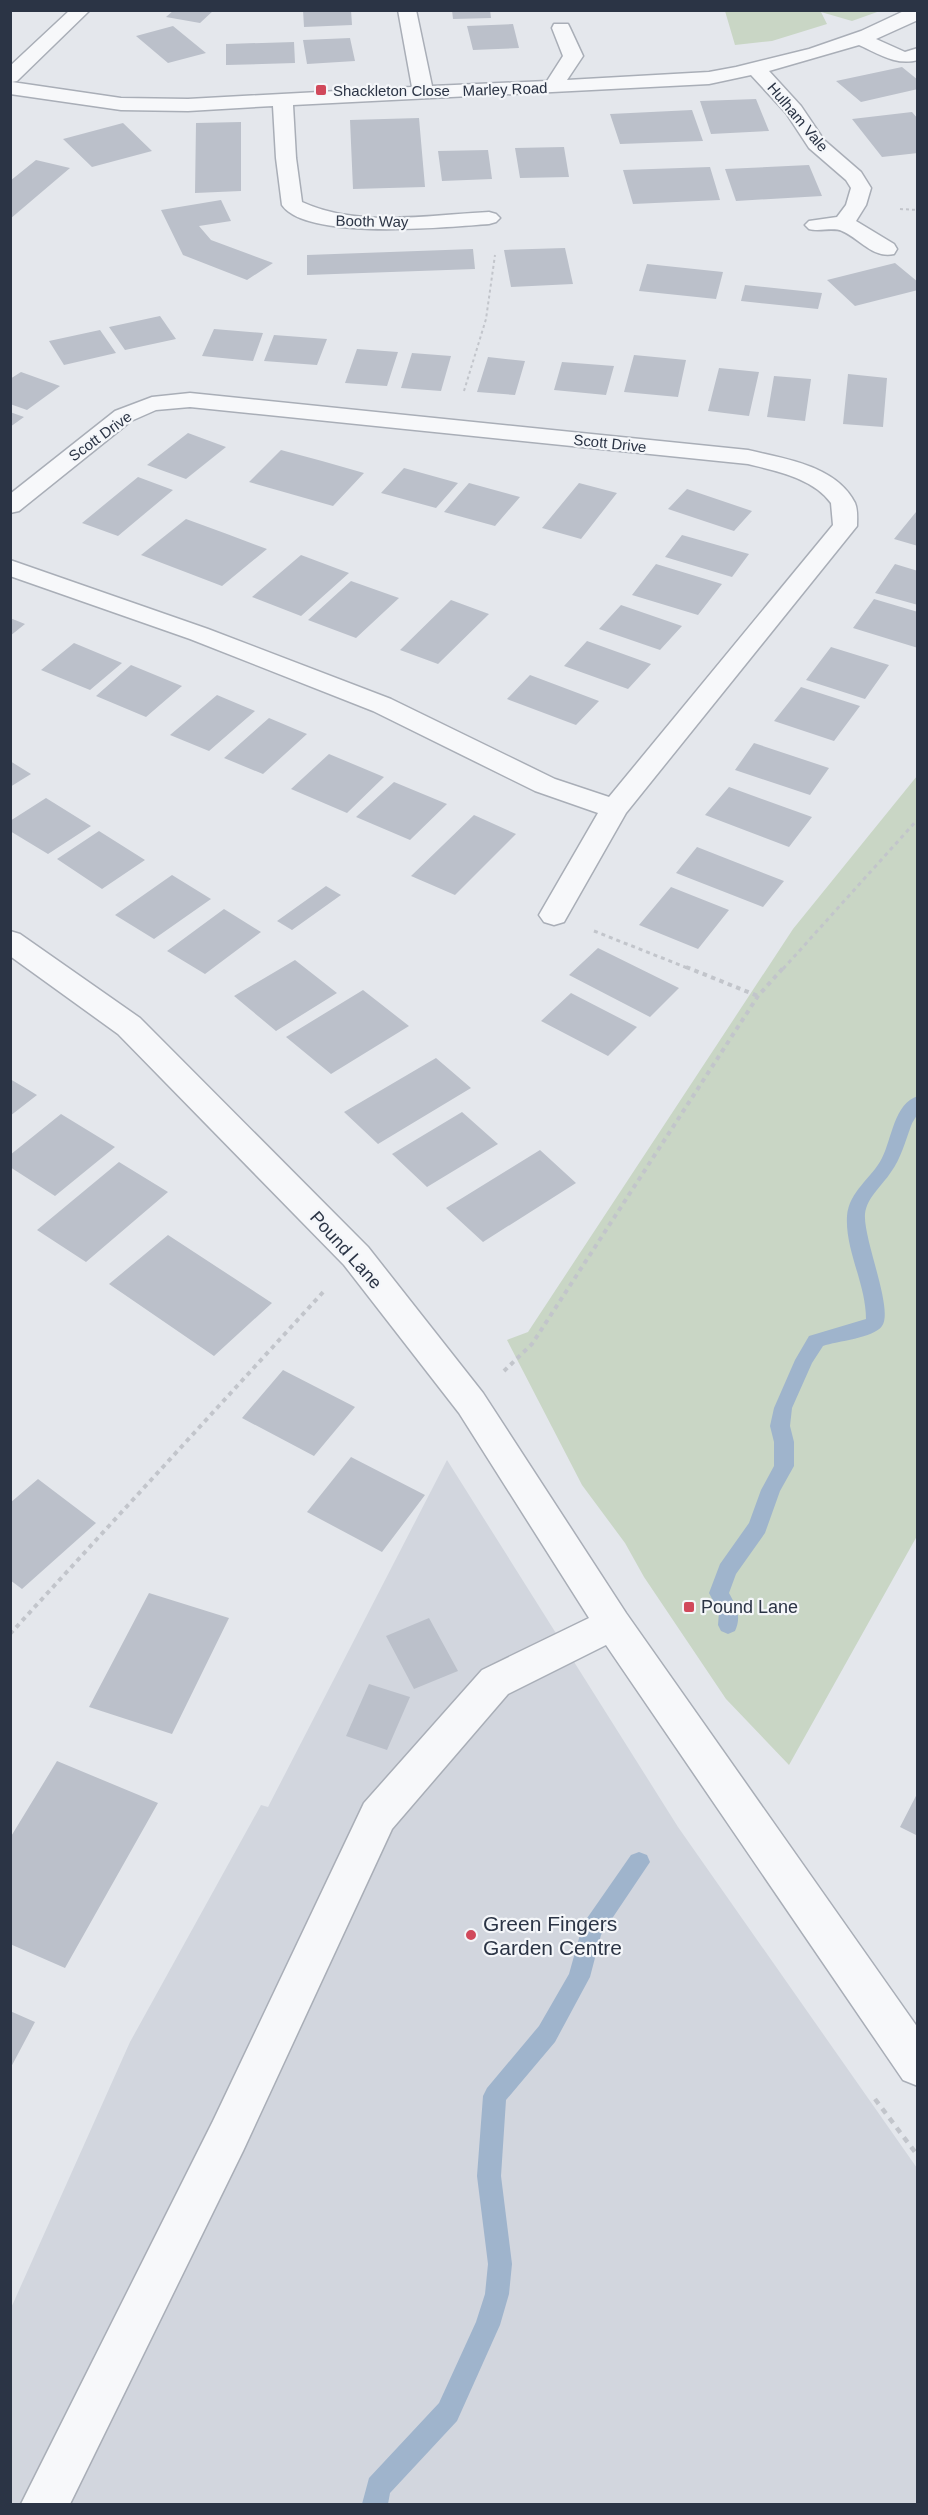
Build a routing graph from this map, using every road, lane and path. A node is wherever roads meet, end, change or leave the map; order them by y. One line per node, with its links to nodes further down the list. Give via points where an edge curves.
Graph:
1 (81, 10): 8 (street)
2 (407, 10): 11 (street)
3 (918, 12): 5 (street, Marley Road)
4 (561, 28): 10 (street, via 573,56)
5 (859, 38): 6 (street, via 904,58); 7 (street, Marley Road)
6 (918, 54)
7 (756, 69): 10 (street, Marley Road, via 709,78); 14 (street, Hulham Vale, via 794,110 816,144 854,176 861,188)
8 (10, 77)
9 (10, 87): 12 (street, Marley Road, via 121,104)
10 (552, 87): 11 (street, Marley Road)
11 (423, 92): 12 (street, Marley Road)
12 (283, 100): 13 (street, Booth Way, via 292,205 307,214 337,222)
13 (489, 218): 17 (path, via 496,246 486,319)
14 (844, 223): 15 (street); 16 (street)
15 (816, 225)
16 (886, 249)
17 (453, 426): 18 (street, Scott Drive, via 190,400 152,404 123,416); 20 (street, Scott Drive, via 748,457 824,482 843,503 845,526)
18 (10, 506)
19 (10, 567): 20 (street, via 382,705 545,785)
20 (614, 809): 22 (street, Scott Drive)
21 (918, 819): 24 (path)
22 (554, 915): 24 (path)
23 (10, 941): 25 (street, Pound Lane, via 129,1026)
24 (758, 996): 26 (path, via 532,1344)
25 (356, 1256): 26 (street, Pound Lane); 28 (path)
26 (471, 1403): 27 (street, Pound Lane)
27 (613, 1624): 29 (street, Pound Lane); 30 (street, via 495,1682 378,1816 228,2136)
28 (10, 1634)
29 (918, 2065)
30 (45, 2505)

